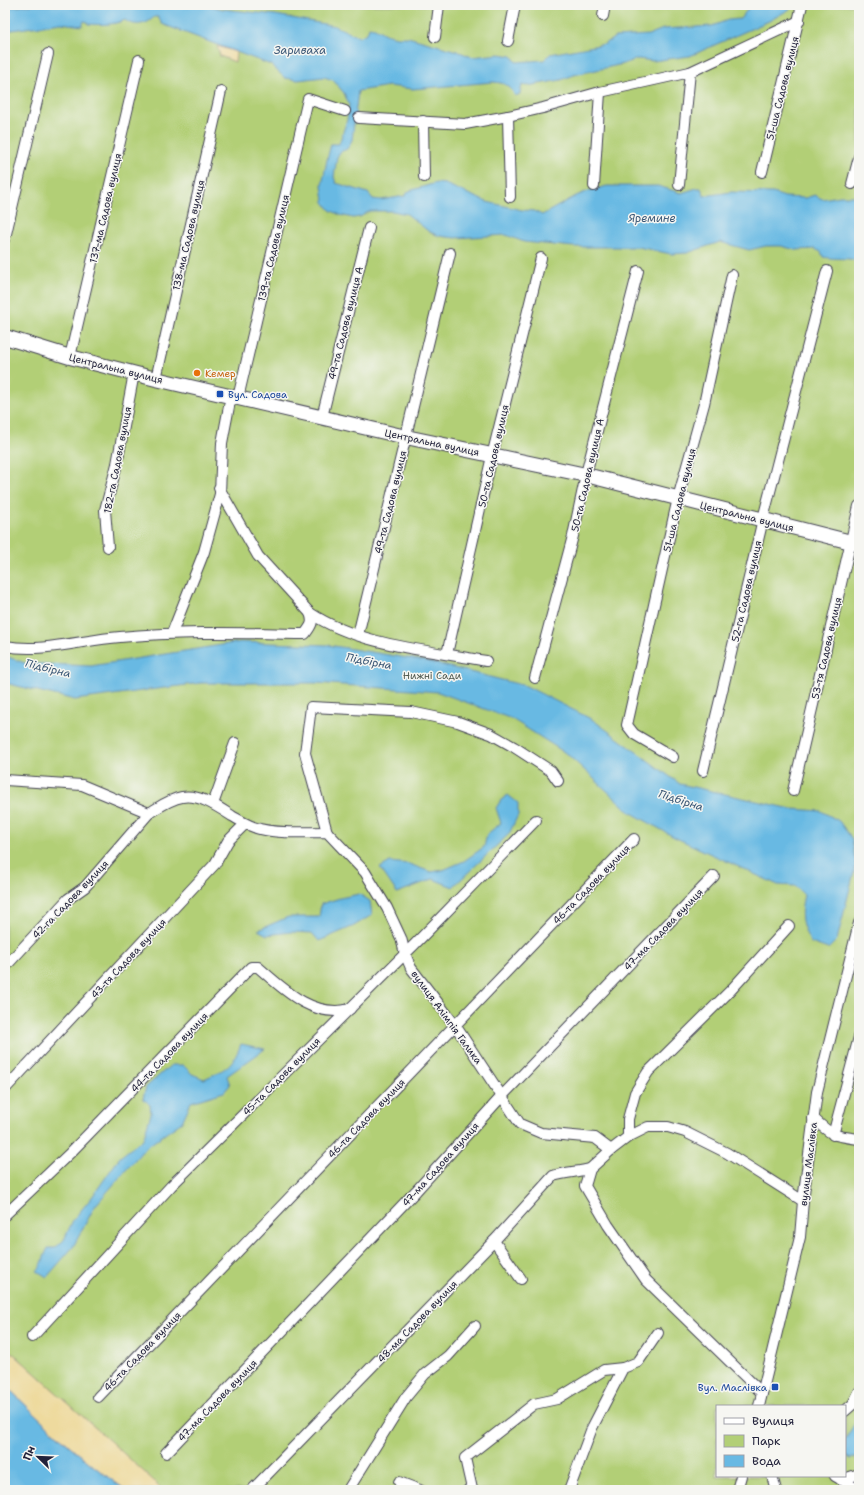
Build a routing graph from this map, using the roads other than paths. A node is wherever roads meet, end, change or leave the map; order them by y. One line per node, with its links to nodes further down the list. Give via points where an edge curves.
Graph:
1 (439, 5): 7 (street)
2 (515, 5): 8 (street)
3 (605, 5): 5 (street)
4 (802, 5): 6 (street, 51-ша Садова вулиця)
5 (603, 16)
6 (799, 21): 11 (street); 19 (street, 51-ша Садова вулиця)
7 (435, 37)
8 (508, 41)
9 (48, 54): 26 (street)
10 (140, 60): 33 (street, 137-ма Садова вулиця)
11 (690, 72): 13 (street); 22 (street)
12 (221, 91): 35 (street, 138-ма Садова вулиця)
13 (600, 92): 15 (street); 23 (street)
14 (345, 112): 36 (street, 139-та Садова вулиця, via 308,99)
15 (508, 116): 17 (street, via 465,124); 24 (street)
16 (359, 118): 17 (street)
17 (423, 121): 20 (street)
18 (859, 157): 21 (street)
19 (762, 172)
20 (424, 177)
21 (852, 184)
22 (679, 185)
23 (594, 186)
24 (510, 198)
25 (369, 228): 37 (street, 49-та Садова вулиця А)
26 (5, 238)
27 (450, 253): 38 (street, 49-та Садова вулиця)
28 (541, 258): 39 (street, 50-та Садова вулиця)
29 (638, 271): 40 (street, 50-та Садова вулиця А)
30 (826, 272): 44 (street, 52-га Садова вулиця)
31 (732, 275): 42 (street, 51-ша Садова вулиця, via 704,404)
32 (5, 337): 33 (street, Центральна вулиця)
33 (70, 357): 34 (street, Центральна вулиця)
34 (134, 373): 35 (street, Центральна вулиця); 46 (street, 182-га Садова вулиця, via 117,464 105,510)
35 (156, 379): 36 (street, Центральна вулиця)
36 (234, 397): 37 (street, Центральна вулиця); 41 (street, 139-та Садова вулиця, via 222,443)
37 (322, 417): 38 (street, Центральна вулиця)
38 (406, 437): 39 (street, Центральна вулиця); 49 (street, 49-та Садова вулиця)
39 (492, 456): 40 (street, Центральна вулиця); 51 (street, 50-та Садова вулиця)
40 (586, 475): 42 (street, Центральна вулиця); 53 (street, 50-та Садова вулиця А, via 573,536)
41 (219, 488): 47 (street, via 258,556); 48 (street, 139-та Садова вулиця, via 220,494 204,552)
42 (678, 498): 44 (street, Центральна вулиця); 55 (street, 51-ша Садова вулиця, via 627,725 634,734)
43 (859, 506): 45 (street, 53-тя Садова вулиця)
44 (763, 520): 45 (street, Центральна вулиця); 56 (street, 52-га Садова вулиця)
45 (855, 543): 59 (street, 53-тя Садова вулиця)
46 (108, 547)
47 (313, 615): 48 (street, via 312,626 305,634); 49 (street, via 332,627)
48 (172, 633): 50 (street, via 118,637 32,649)
49 (358, 635): 51 (street, via 404,647)
50 (5, 646)
51 (447, 654): 52 (street)
52 (486, 661)
53 (535, 678)
54 (235, 743): 60 (street)
55 (674, 757)
56 (703, 771)
57 (5, 780): 61 (street, via 82,785)
58 (558, 781): 64 (street, via 551,771 514,747 491,734 458,722 411,712 311,707 305,752)
59 (793, 791)
60 (212, 804): 61 (street, via 182,797 167,802); 63 (street)
61 (149, 813): 70 (street, 42-га Садова вулиця, via 85,887 68,899)
62 (536, 820): 69 (street, 45-та Садова вулиця)
63 (245, 824): 64 (street, via 281,832); 74 (street, 43-тя Садова вулиця, via 228,841 215,864)
64 (327, 832): 69 (street, вулиця Алімпія Галика, via 365,872 387,908 401,938)
65 (634, 839): 72 (street, 46-та Садова вулиця)
66 (714, 876): 75 (street, 47-ма Садова вулиця)
67 (859, 923): 76 (street, вулиця Маслівка, via 824,1059)
68 (789, 926): 78 (street, via 730,991 648,1072 635,1093 628,1119)
69 (405, 954): 71 (street, 45-та Садова вулиця); 72 (street, вулиця Алімпія Галика, via 411,968)
70 (5, 967)
71 (350, 1009): 83 (street, 44-та Садова вулиця, via 342,1011 312,1007 295,998 258,967 251,967 70,1153); 88 (street, 45-та Садова вулиця, via 171,1186)
72 (455, 1025): 75 (street, вулиця Алімпія Галика); 92 (street, 46-та Садова вулиця)
73 (859, 1037): 77 (street)
74 (5, 1089)
75 (502, 1096): 80 (street, вулиця Алімпія Галика, via 520,1124 541,1133 595,1138); 96 (street, 47-ма Садова вулиця, via 416,1191)
76 (813, 1118): 77 (street); 82 (street, вулиця Маслівка)
77 (833, 1135): 79 (street)
78 (628, 1137): 80 (street); 82 (street, via 648,1127 668,1127 686,1132 727,1153)
79 (859, 1139)
80 (611, 1150): 81 (street)
81 (590, 1168): 84 (street, 48-ма Садова вулиця, via 553,1176); 91 (street, via 586,1186 608,1225 646,1280)
82 (803, 1201): 91 (street, вулиця Маслівка, via 800,1237)
83 (5, 1215)
84 (494, 1241): 85 (street); 103 (street, 48-ма Садова вулиця)
85 (521, 1279)
86 (474, 1326): 104 (street, via 448,1356 425,1374 406,1397)
87 (658, 1333): 89 (street, via 638,1362)
88 (32, 1337)
89 (623, 1368): 106 (street, via 604,1370 557,1399 534,1404 465,1458); 107 (street, via 592,1428)
90 (859, 1392): 95 (street, via 853,1404)
91 (762, 1393): 93 (street, вулиця Маслівка); 94 (street)
92 (98, 1396)
93 (759, 1405)
94 (765, 1405)
95 (846, 1410)
96 (166, 1454)
97 (859, 1474): 98 (street)
98 (846, 1476)
99 (741, 1477): 108 (street)
100 (772, 1477): 109 (street)
101 (838, 1478): 110 (street)
102 (399, 1482): 105 (street)
103 (252, 1490)
104 (348, 1490)
105 (420, 1490)
106 (474, 1490)
107 (569, 1490)
108 (737, 1490)
109 (776, 1490)
110 (859, 1490)

